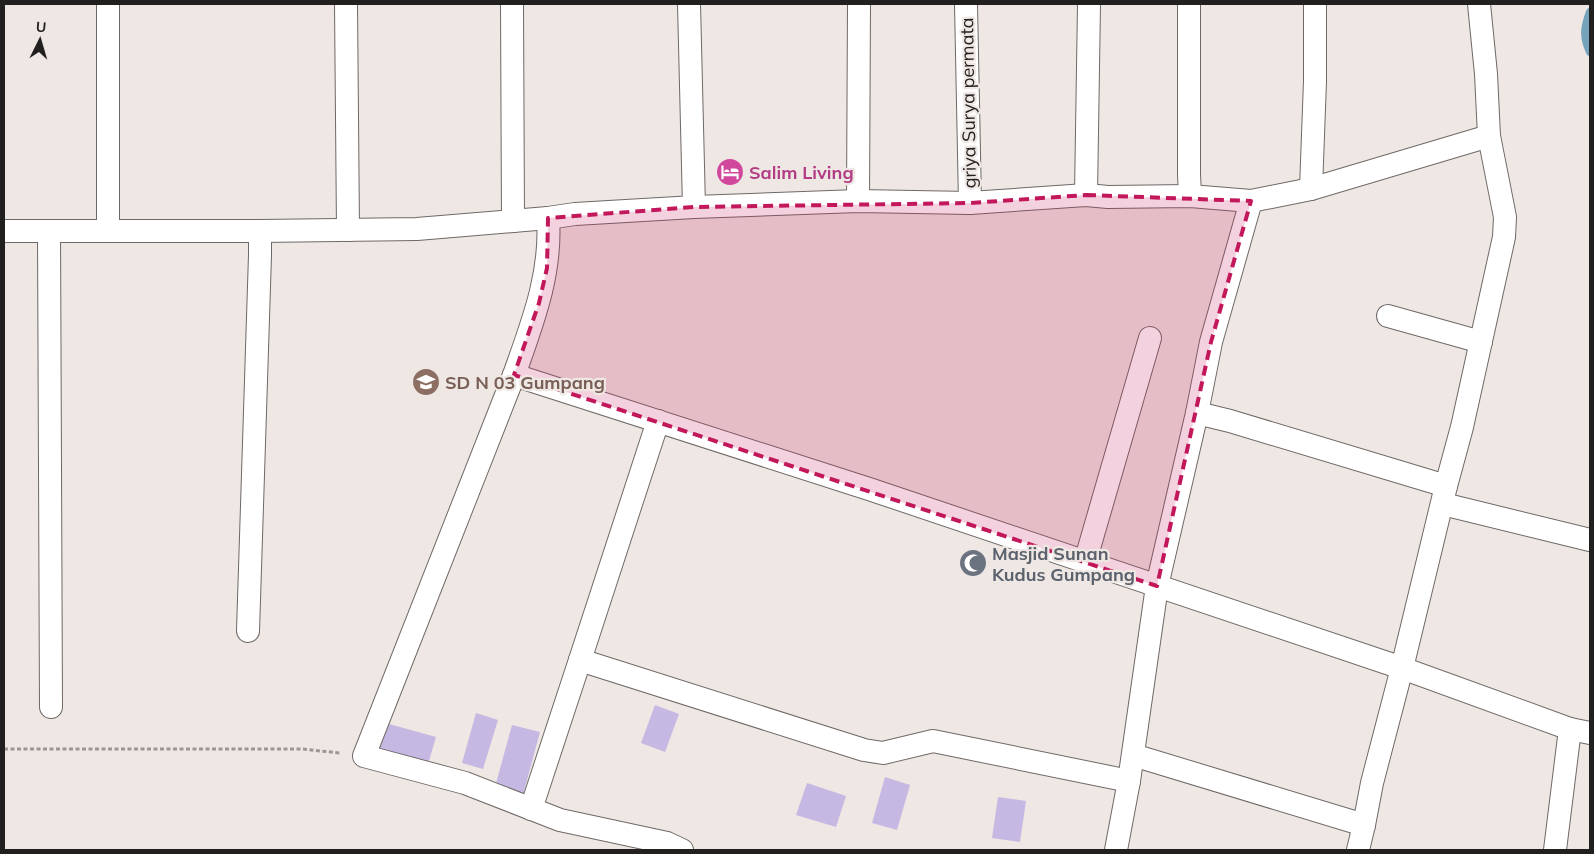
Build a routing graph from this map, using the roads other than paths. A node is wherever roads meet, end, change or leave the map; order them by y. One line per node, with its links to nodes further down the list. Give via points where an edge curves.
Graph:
1 (108, 4): 24 (street)
2 (346, 4): 21 (street)
3 (512, 4): 20 (street)
4 (690, 4): 18 (street)
5 (859, 4): 15 (street)
6 (966, 4): 17 (street, griya Surya permata)
7 (1088, 4): 13 (street)
8 (1188, 4): 14 (street)
9 (1315, 4): 12 (street)
10 (1479, 4): 11 (street)
11 (1489, 136): 12 (street); 28 (street, via 1505,223)
12 (1311, 189): 16 (street)
13 (1086, 195): 14 (street); 17 (street)
14 (1190, 196): 16 (street)
15 (858, 201): 17 (street); 18 (street)
16 (1252, 201): 30 (street, via 1211,342)
17 (970, 203)
18 (694, 207): 19 (street)
19 (548, 218): 20 (street); 29 (street, via 547,268 540,302)
20 (513, 221): 21 (street, via 417,229)
21 (348, 230): 25 (street)
22 (4, 231): 23 (street)
23 (49, 231): 24 (street); 39 (street)
24 (108, 231): 25 (street)
25 (260, 231): 36 (street)
26 (1388, 316): 28 (street)
27 (1150, 338): 34 (street)
28 (1481, 342): 32 (street)
29 (514, 375): 31 (street); 43 (street, via 364,756 465,784)
30 (1197, 413): 32 (street); 35 (street)
31 (658, 421): 34 (street); 37 (street)
32 (1444, 495): 33 (street); 38 (street)
33 (1590, 540)
34 (1085, 562): 35 (street)
35 (1157, 586): 38 (street); 41 (street)
36 (248, 631)
37 (580, 660): 42 (street, via 864,750 882,753 933,741); 43 (street)
38 (1402, 668): 40 (street); 44 (street)
39 (51, 707)
40 (1580, 731): 48 (street)
41 (1133, 755): 42 (street); 44 (street)
42 (1129, 781): 46 (street)
43 (531, 809): 45 (street, via 560,820 667,843)
44 (1364, 825): 47 (street)
45 (682, 850)
46 (1116, 850)
47 (1358, 850)
48 (1555, 850)

